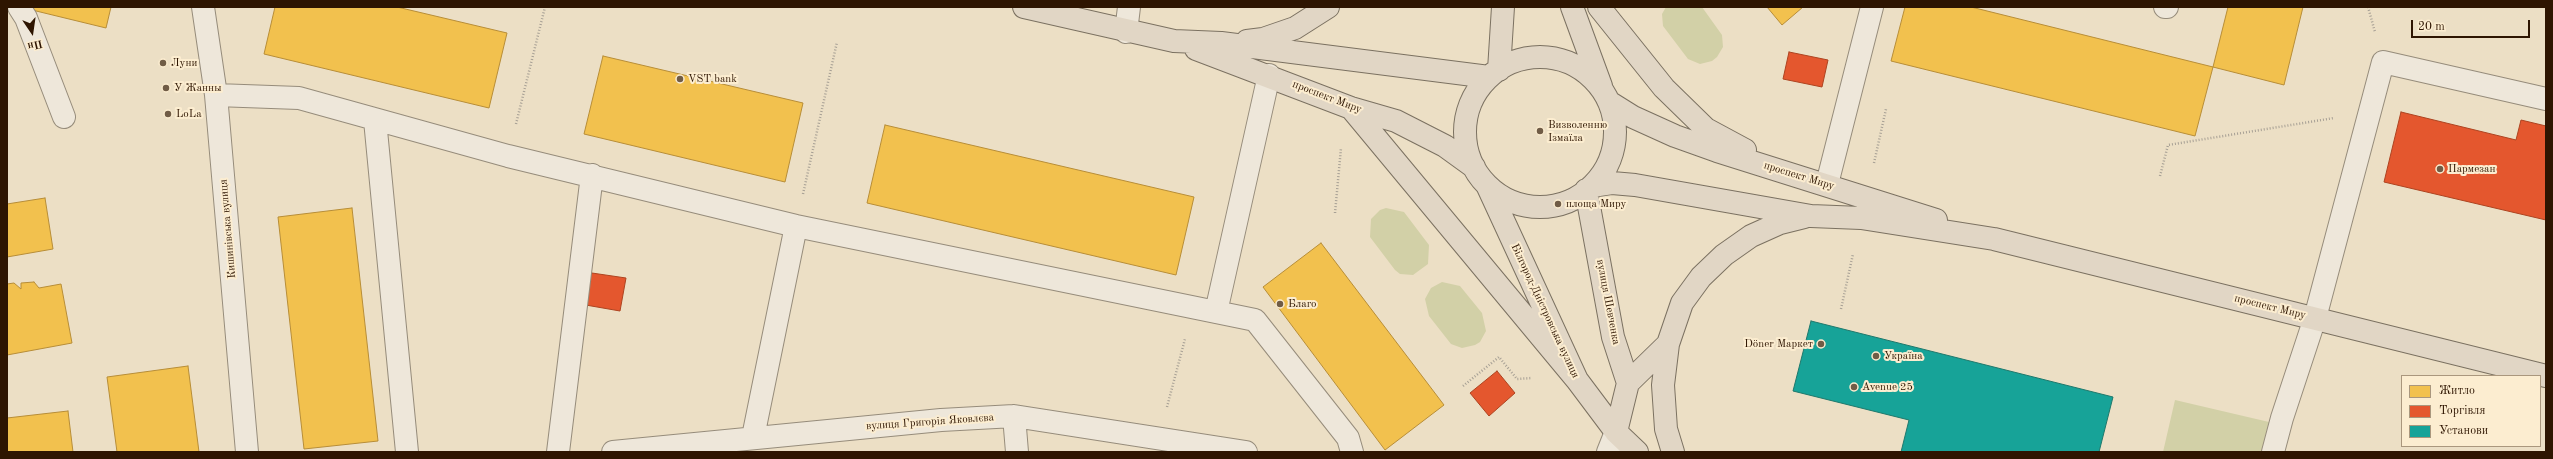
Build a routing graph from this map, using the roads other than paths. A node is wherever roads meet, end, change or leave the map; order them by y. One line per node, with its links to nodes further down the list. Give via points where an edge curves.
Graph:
1 (19, 7): 19 (street, via 26,18)
2 (203, 7): 15 (street, Кишинівська вулиця)
3 (1024, 7): 10 (main road, проспект Миру)
4 (1129, 7): 10 (street)
5 (1328, 7): 12 (main road, via 1295,28 1263,39)
6 (1503, 7): 13 (main road)
7 (1572, 7): 16 (main road)
8 (1599, 7): 24 (main road, via 1664,88 1706,128 1757,156)
9 (1872, 7): 24 (street)
10 (1126, 32): 11 (main road, проспект Миру)
11 (1174, 41): 12 (main road, проспект Миру); 14 (main road, проспект Миру)
12 (1221, 43): 13 (main road, проспект Миру)
13 (1494, 74): 16 (main road, via 1529,58 1556,59 1581,69); 21 (main road, via 1475,94 1466,125 1467,146)
14 (1269, 75): 18 (main road, проспект Миру); 29 (street)
15 (216, 95): 20 (street, via 299,98); 38 (street, Кишинівська вулиця)
16 (1606, 97): 24 (main road, проспект Миру, via 1633,117 1675,136); 25 (main road, via 1614,124 1613,147 1605,168)
17 (2546, 99): 30 (street, via 2383,62)
18 (1352, 108): 21 (main road, проспект Миру, via 1396,121 1445,146); 33 (main road)
19 (64, 117)
20 (375, 120): 22 (street, via 508,156); 39 (street)
21 (1474, 167): 23 (main road)
22 (592, 175): 27 (street); 40 (street)
23 (1487, 184): 25 (main road, via 1509,200 1536,207 1567,201); 33 (main road, Білгород-Дністровська вулиця)
24 (1827, 184): 28 (main road, проспект Миру)
25 (1589, 188): 26 (main road, проспект Миру, via 1612,183 1635,185); 34 (main road, вулиця Шевченка, via 1613,337)
26 (1811, 216): 28 (main road, проспект Миру, via 1861,218); 31 (main road, via 1780,223 1750,236 1724,255 1701,277 1682,303)
27 (796, 226): 29 (street); 37 (street)
28 (1994, 239): 30 (main road, проспект Миру)
29 (1216, 312): 44 (street, via 1255,320 1348,438)
30 (2316, 318): 32 (main road, проспект Миру); 48 (street)
31 (1668, 344): 34 (main road); 47 (main road, via 1663,386 1666,429)
32 (2546, 376)
33 (1577, 380): 36 (main road, Білгород-Дністровська вулиця)
34 (1628, 383): 36 (main road)
35 (1014, 416): 37 (street, вулиця Григорія Яковлєва); 42 (street); 43 (street, вулиця Григорія Яковлєва)
36 (1616, 432): 45 (street); 46 (main road)
37 (753, 437): 41 (street, вулиця Григорія Яковлєва)
38 (247, 452)
39 (407, 452)
40 (558, 452)
41 (614, 452)
42 (1017, 452)
43 (1246, 452)
44 (1352, 452)
45 (1608, 452)
46 (1637, 452)
47 (1673, 452)
48 (2273, 452)

